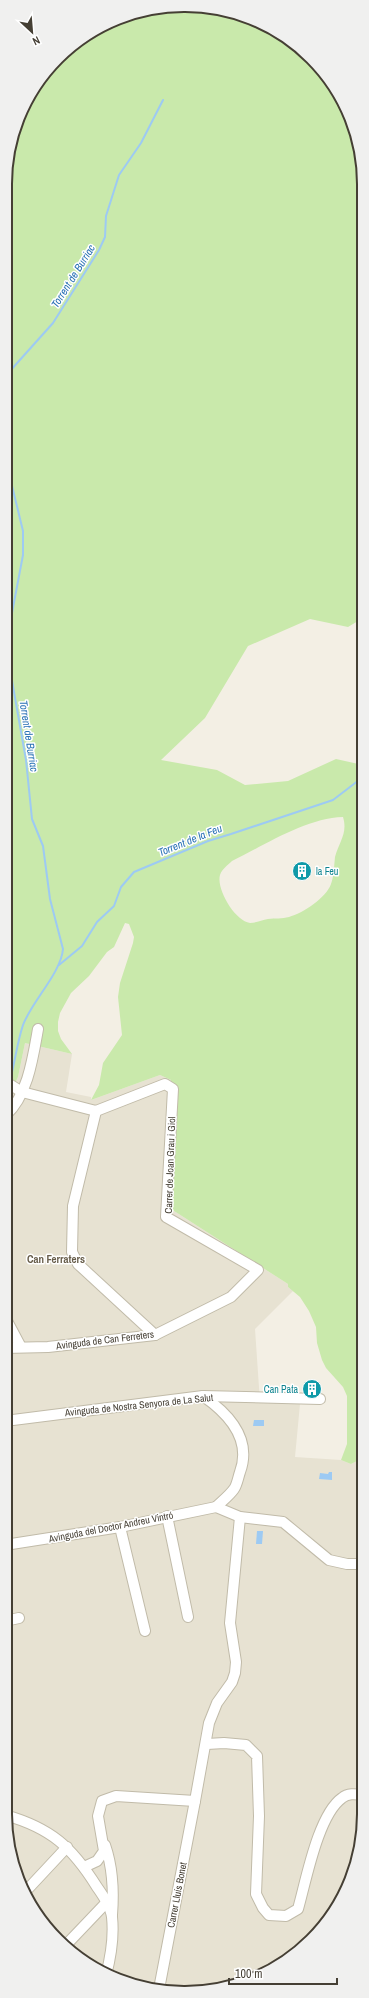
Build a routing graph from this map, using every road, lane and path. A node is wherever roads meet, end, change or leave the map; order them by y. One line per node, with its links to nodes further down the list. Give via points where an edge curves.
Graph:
1 (38, 1029): 3 (street, via 33,1058)
2 (12, 1086): 3 (street)
3 (22, 1092): 4 (street); 5 (street)
4 (12, 1106)
5 (96, 1111): 6 (street, Carrer de Joan Grau i Giol, via 165,1084 173,1090 166,1217); 8 (street, via 73,1206 72,1252 78,1264)
6 (258, 1270): 8 (street, Avinguda de Can Ferreters, via 231,1297)
7 (12, 1329): 9 (street)
8 (155, 1335): 9 (street, Avinguda de Can Ferreters, via 48,1347)
9 (21, 1347): 10 (street, Avinguda de Can Ferreters)
10 (12, 1348)
11 (203, 1396): 12 (street, Avinguda de Nostra Senyora de La Salut); 13 (street, Avinguda de Nostra Senyora de La Salut); 14 (street, via 220,1408 234,1424 242,1439 244,1462 234,1489)
12 (320, 1399)
13 (12, 1420)
14 (216, 1507): 15 (street, Avinguda del Doctor Andreu Vintró); 16 (street)
15 (167, 1516): 17 (street, Avinguda del Doctor Andreu Vintró); 20 (street)
16 (240, 1517): 19 (street, via 283,1522 329,1560); 24 (street, Carrer Lluís Bonet, via 230,1623 236,1662 235,1673 232,1682 216,1703 209,1723)
17 (120, 1527): 18 (street, Avinguda del Doctor Andreu Vintró); 23 (street)
18 (12, 1544)
19 (357, 1564)
20 (188, 1617)
21 (19, 1618): 22 (street)
22 (12, 1620)
23 (145, 1631)
24 (207, 1744): 25 (street, via 224,1742 246,1745 258,1756 260,1816 256,1894 269,1914 286,1916 298,1909 317,1842 329,1811 342,1798 349,1794); 26 (street, Carrer Lluís Bonet)
25 (357, 1795)
26 (195, 1801): 28 (street, via 116,1796 102,1801 98,1816); 36 (street, Carrer Lluís Bonet)
27 (12, 1817): 29 (street, via 30,1822)
28 (103, 1839): 30 (street, via 104,1851 97,1861); 33 (street, via 112,1864)
29 (67, 1847): 30 (street); 31 (street)
30 (84, 1867): 32 (street)
31 (28, 1887)
32 (106, 1903): 33 (street); 34 (street)
33 (112, 1915): 35 (street, via 111,1957)
34 (69, 1941)
35 (108, 1968)
36 (160, 1985)

